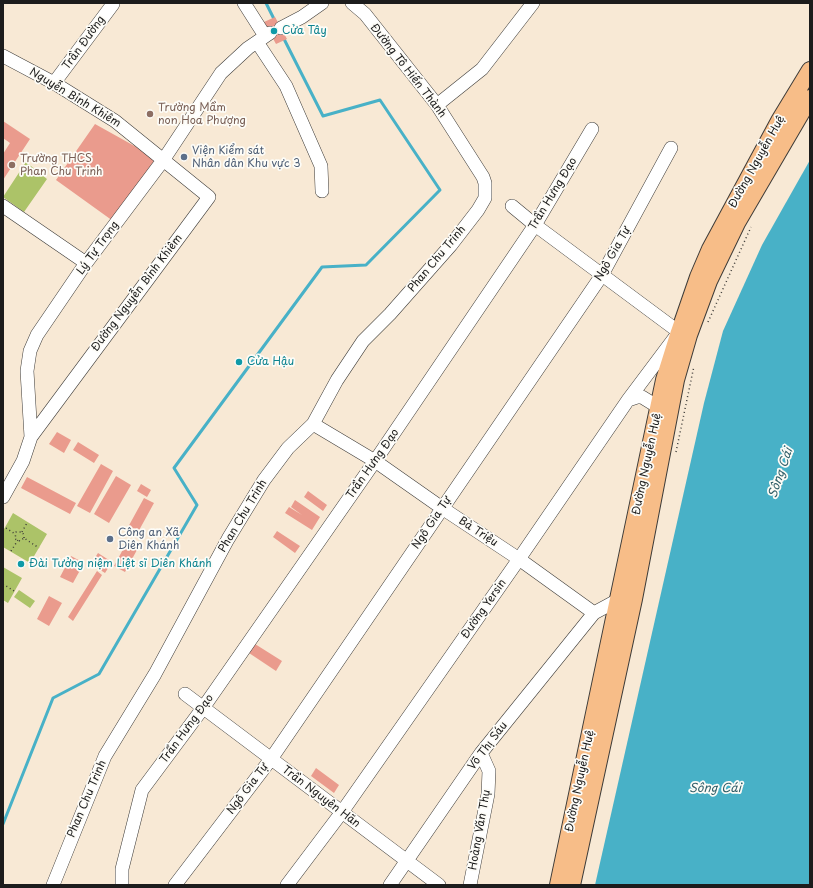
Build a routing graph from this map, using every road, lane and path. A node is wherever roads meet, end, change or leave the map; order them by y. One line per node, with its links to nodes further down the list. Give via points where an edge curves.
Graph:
1 (244, 3): 6 (street)
2 (322, 3): 6 (street, Lý Tự Trọng)
3 (352, 3): 11 (street, Đường Tô Hiến Thành, via 365,14)
4 (533, 3): 11 (street, via 482,69)
5 (113, 4): 9 (street, Trần Đường)
6 (268, 35): 15 (street, Lý Tự Trọng, via 236,58 221,73); 17 (street, via 286,86 321,166)
7 (3, 56): 9 (street, Nguyễn Bỉnh Khiêm)
8 (810, 70): 12 (main road, Đường Nguyễn Huệ)
9 (54, 84): 15 (street, Nguyễn Bỉnh Khiêm, via 116,121)
10 (810, 98): 12 (main road, Đường Nguyễn Huệ)
11 (437, 105): 16 (street, Đường Tô Hiến Thành, via 475,162)
12 (786, 124): 25 (main road, Đường Nguyễn Huệ, via 710,249 695,284)
13 (592, 129): 21 (street, Trần Hưng Đạo)
14 (671, 148): 23 (street, Ngô Gia Tự)
15 (164, 159): 22 (street, Lý Tự Trọng); 30 (street, Đường Nguyễn Bỉnh Khiêm, via 209,197)
16 (485, 183): 29 (street, Phan Chu Trinh, via 485,198 478,210 411,290 363,341 337,380)
17 (322, 191)
18 (3, 206): 22 (street)
19 (512, 206): 21 (street)
20 (752, 223): 24 (path)
21 (535, 225): 23 (street); 32 (street, Trần Hưng Đạo)
22 (86, 263): 30 (street, Lý Tự Trọng, via 47,318 30,351 27,371)
23 (602, 275): 25 (street); 34 (street, Ngô Gia Tự)
24 (707, 324)
25 (684, 333): 27 (street, Đường Yersin); 28 (main road, Đường Nguyễn Huệ, via 664,380); 46 (main road, Đường Nguyễn Huệ)
26 (694, 366): 31 (path)
27 (628, 400): 28 (street, via 637,396 655,405); 43 (street, Đường Yersin)
28 (658, 412): 47 (main road, Đường Nguyễn Huệ)
29 (313, 424): 32 (street, Bà Triệu); 55 (street, Phan Chu Trinh, via 284,453 264,480 228,539 155,674 114,740 96,775)
30 (30, 436): 33 (street, Lý Tự Trọng, via 23,461)
31 (675, 456)
32 (376, 461): 34 (street, Bà Triệu); 50 (street, Trần Hưng Đạo)
33 (3, 497)
34 (442, 508): 43 (street, Bà Triệu); 52 (street, Ngô Gia Tự)
35 (27, 523): 37 (path)
36 (6, 528): 38 (path)
37 (22, 532): 38 (path, via 18,531); 39 (path)
38 (15, 534): 40 (path, via 15,539)
39 (24, 538): 40 (path); 41 (path)
40 (18, 540): 42 (path)
41 (39, 548)
42 (11, 551)
43 (519, 559): 48 (street, Bà Triệu); 53 (street, Đường Yersin)
44 (3, 584): 45 (path)
45 (14, 591)
46 (634, 599): 47 (main road); 63 (main road, Đường Nguyễn Huệ)
47 (618, 600): 48 (street); 62 (main road, Đường Nguyễn Huệ)
48 (594, 614): 51 (street, Võ Thị Sáu)
49 (185, 694): 50 (street, Trần Nguyên Hãn)
50 (204, 708): 52 (street, Trần Nguyên Hãn); 56 (street, Trần Hưng Đạo, via 142,790 122,869)
51 (481, 753): 54 (street, Võ Thị Sáu); 61 (street, Hoàng Văn Thụ, via 489,771 488,794)
52 (271, 759): 53 (street, Trần Nguyên Hãn); 57 (street, Ngô Gia Tự)
53 (342, 812): 54 (street, Trần Nguyên Hãn); 58 (street, Đường Yersin)
54 (407, 862): 59 (street, Võ Thị Sáu); 60 (street, Trần Nguyên Hãn)
55 (53, 885)
56 (122, 885)
57 (175, 885)
58 (287, 885)
59 (390, 885)
60 (438, 885)
61 (470, 885)
62 (558, 885)
63 (572, 885)

